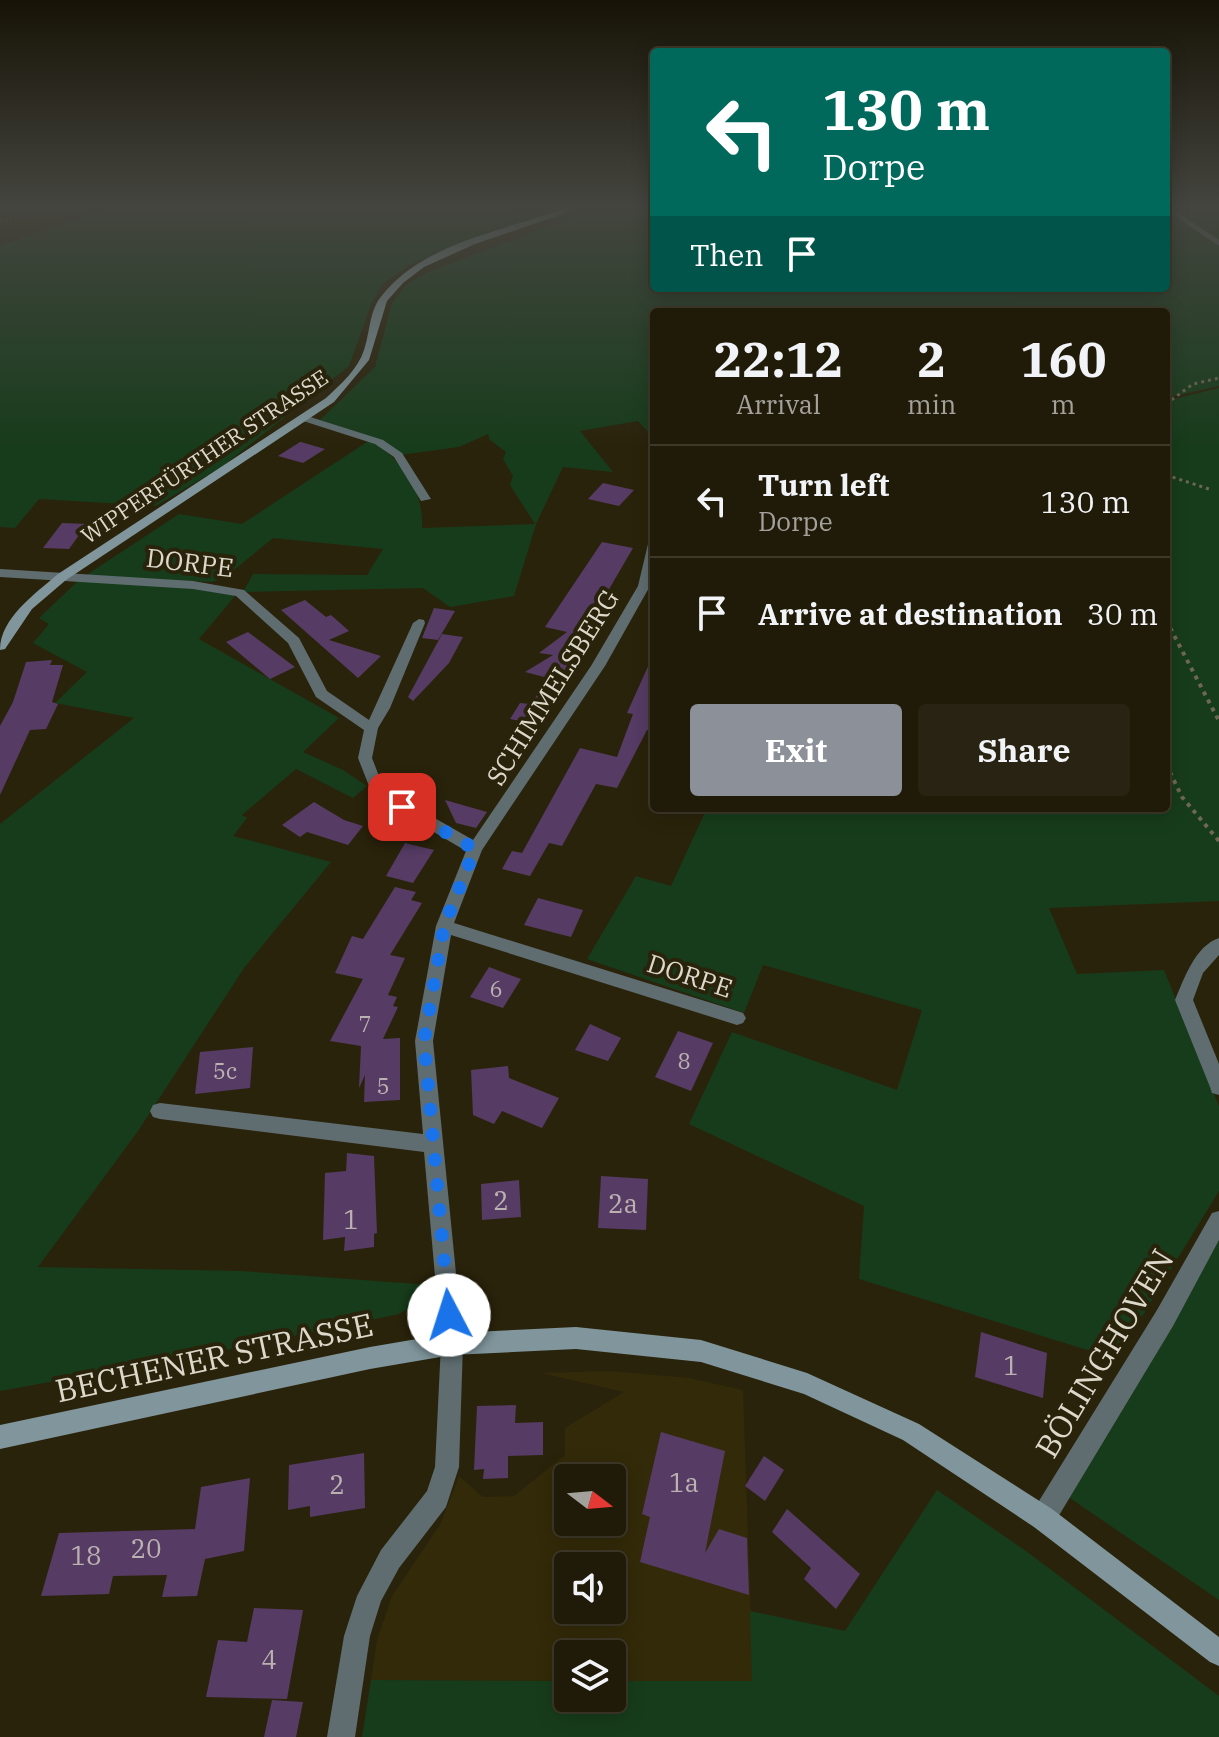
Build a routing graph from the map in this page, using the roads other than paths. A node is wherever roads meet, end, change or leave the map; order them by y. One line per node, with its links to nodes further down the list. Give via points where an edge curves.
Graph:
1 (395, 286): 2 (main road, WIPPERFÜRTHER STRASSE, via 381,302 367,354 352,378)
2 (304, 418): 3 (street, via 379,442 398,455); 6 (main road, WIPPERFÜRTHER STRASSE)
3 (425, 499)
4 (650, 561): 10 (street, SCHIMMELSBERG, via 644,586 598,666)
5 (0, 573): 6 (street, DORPE)
6 (62, 577): 8 (main road, WIPPERFÜRTHER STRASSE, via 28,606); 9 (street, DORPE, via 240,593 294,641 321,694)
7 (419, 623): 9 (street)
8 (0, 646)
9 (371, 728): 10 (street, via 365,758 378,792)
10 (475, 849): 11 (street)
11 (444, 926): 13 (street, DORPE); 16 (street, via 424,1041)
12 (1219, 944): 14 (street, via 1196,970 1184,1000)
13 (737, 1018)
14 (1219, 1087)
15 (160, 1111): 16 (street)
16 (433, 1144): 18 (street)
17 (1219, 1220): 20 (street, BÖLINGHOVEN)
18 (452, 1344): 19 (main road, BECHENER STRASSE); 20 (main road, BECHENER STRASSE, via 576,1338 701,1351 807,1384 911,1432); 22 (street, via 447,1467 437,1498 390,1559 370,1596 357,1636)
19 (0, 1437)
20 (1043, 1518): 21 (main road, BECHENER STRASSE)
21 (1219, 1653)
22 (341, 1737)

